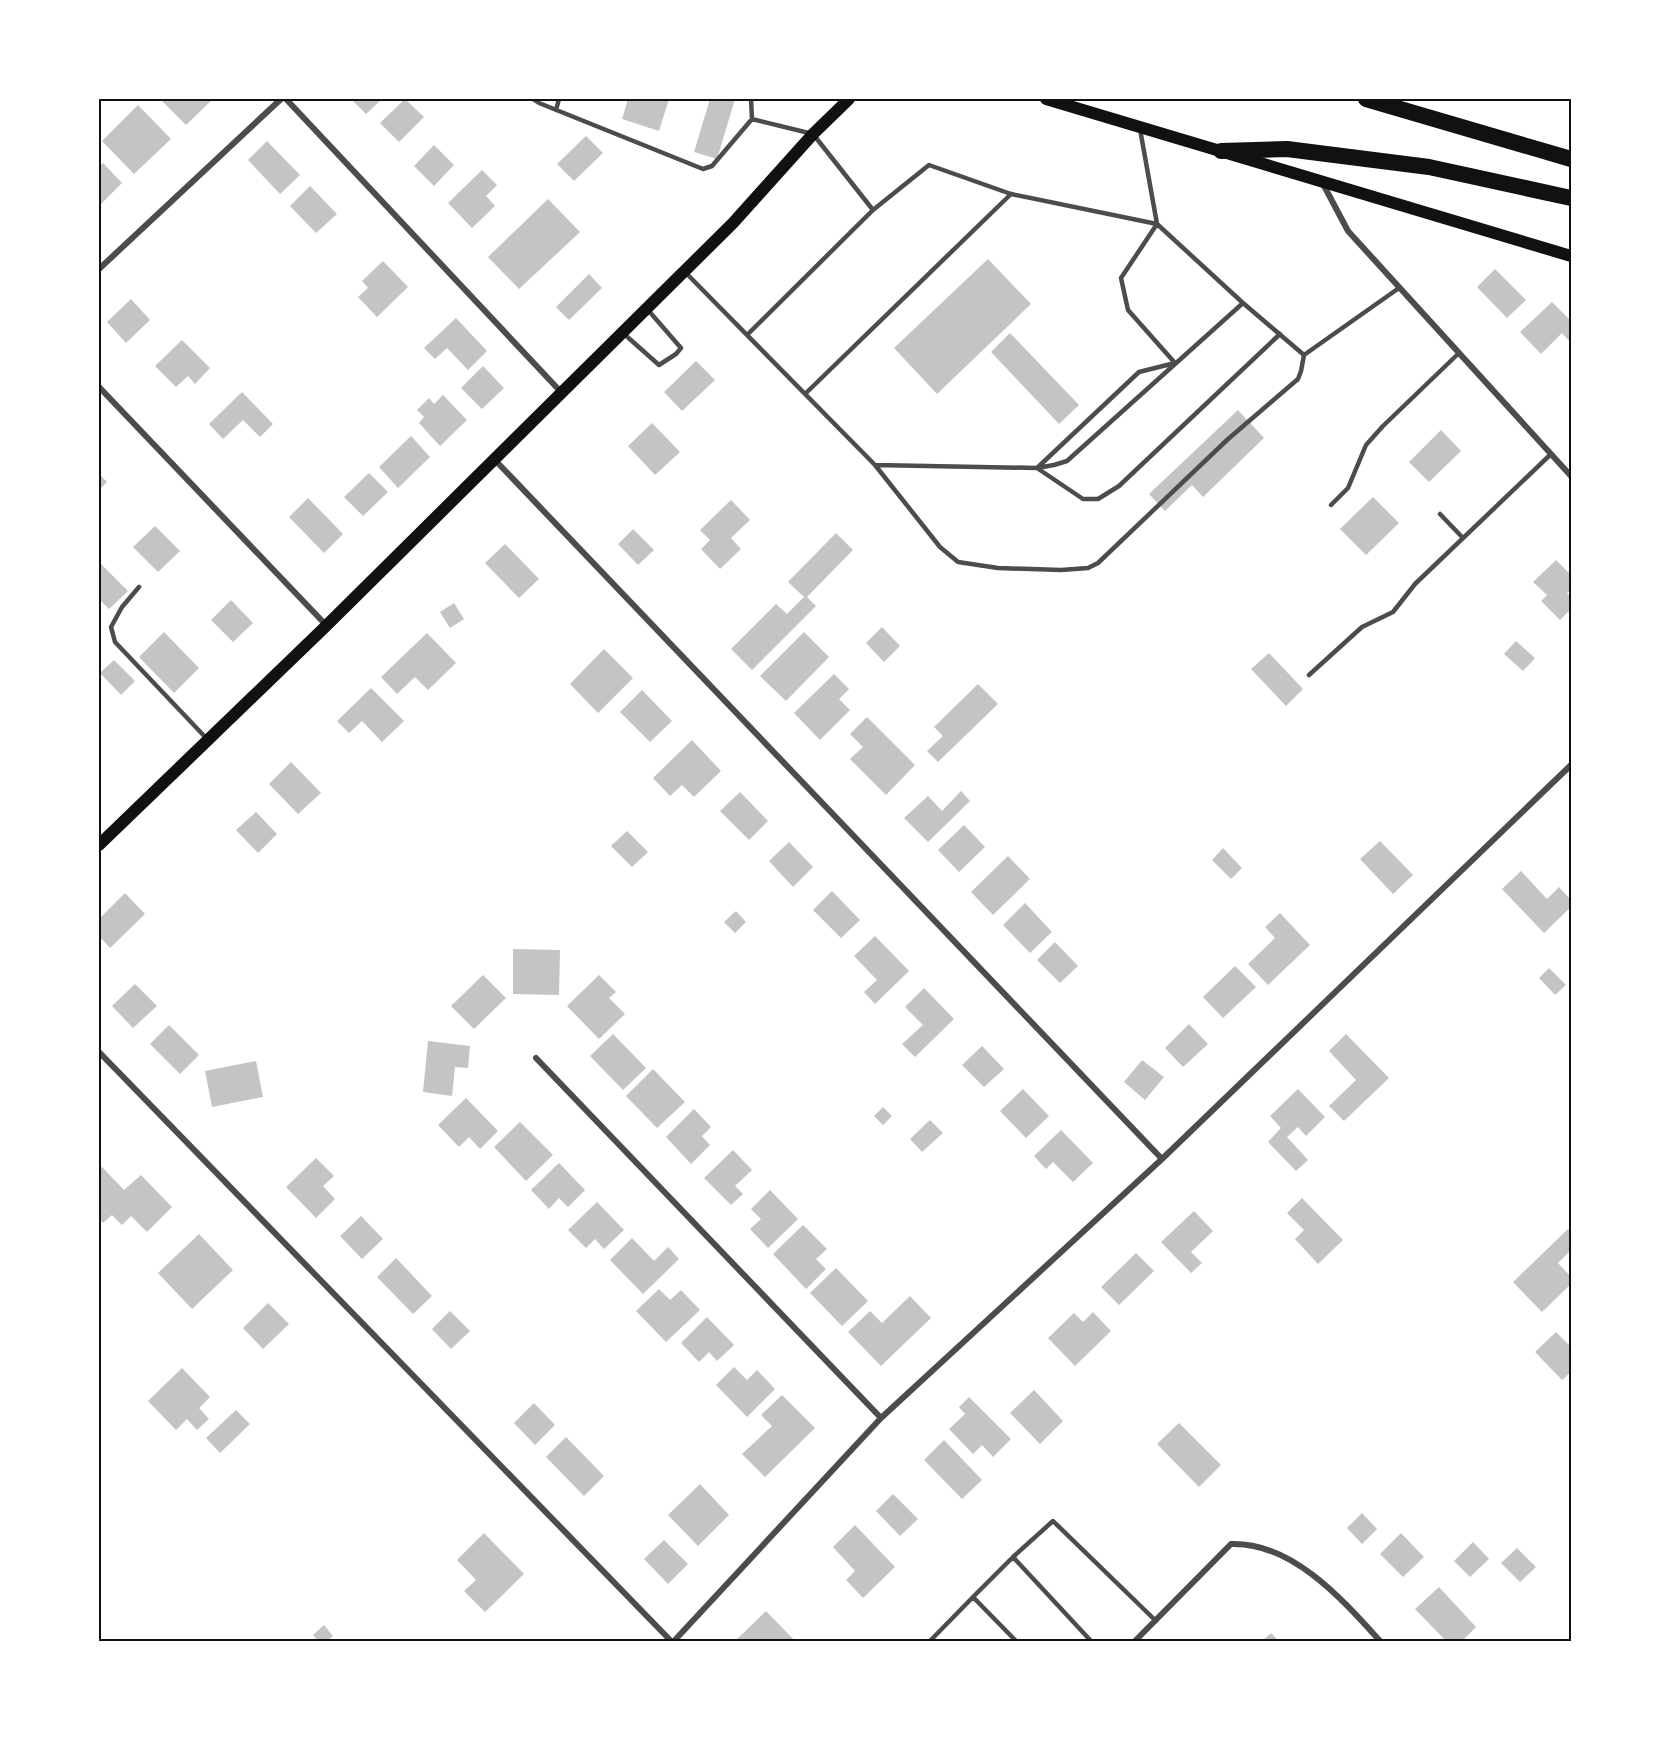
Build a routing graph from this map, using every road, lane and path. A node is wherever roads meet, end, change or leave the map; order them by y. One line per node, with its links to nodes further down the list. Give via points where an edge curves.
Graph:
1 (281, 99): 22 (street)
2 (286, 99): 34 (street)
3 (533, 99): 10 (lane)
4 (559, 99): 10 (lane)
5 (751, 99): 11 (lane)
6 (849, 99): 13 (main road)
7 (1046, 99): 9 (main road)
8 (1366, 99): 15 (highway)
9 (1059, 102): 12 (main road)
10 (556, 110): 11 (lane, via 704,169 712,166)
11 (752, 119): 13 (lane)
12 (1139, 127): 14 (main road); 20 (lane)
13 (813, 134): 19 (lane); 23 (main road)
14 (1221, 151): 16 (main road); 18 (highway, via 1287,149 1429,167)
15 (1571, 159)
16 (1321, 182): 21 (main road); 24 (street, via 1348,231)
17 (1011, 194): 19 (lane, via 929,165); 20 (lane); 35 (lane)
18 (1571, 198)
19 (873, 210): 29 (lane)
20 (1157, 224): 25 (lane); 32 (lane, via 1121,278 1128,310)
21 (1571, 256)
22 (99, 269)
23 (684, 271): 26 (main road); 29 (lane)
24 (1399, 288): 30 (street); 31 (lane)
25 (1243, 303): 28 (lane); 32 (lane)
26 (647, 308): 27 (main road); 27 (lane, via 681,348 679,352 659,365)
27 (622, 332): 34 (main road)
28 (1280, 334): 31 (lane); 39 (lane, via 1119,486 1098,499 1083,499)
29 (747, 335): 35 (lane)
30 (1459, 353): 36 (street); 41 (lane, via 1366,445 1348,488)
31 (1304, 355): 38 (lane, via 1298,379 1088,568 998,568 958,562 940,547)
32 (1175, 363): 39 (lane, via 1067,460); 39 (lane, via 1139,372)
33 (99, 387): 45 (street)
34 (561, 392): 37 (main road)
35 (805, 394): 38 (lane)
36 (1551, 454): 40 (street); 43 (lane)
37 (494, 459): 45 (main road); 52 (street)
38 (875, 465): 39 (lane)
39 (1037, 468)
40 (1571, 476)
41 (1331, 505)
42 (1440, 514): 43 (lane)
43 (1463, 538): 46 (lane, via 1415,584 1393,612 1362,627)
44 (139, 586): 47 (lane, via 111,627 115,642)
45 (326, 626): 47 (main road)
46 (1309, 675)
47 (208, 740): 49 (main road)
48 (1571, 765): 52 (street)
49 (99, 845)
50 (99, 1052): 57 (street)
51 (536, 1058): 53 (street)
52 (1162, 1159): 53 (street)
53 (880, 1418): 57 (street)
54 (1013, 1557): 55 (lane); 56 (lane, via 1053,1521); 60 (lane)
55 (974, 1597): 58 (lane); 59 (lane)
56 (1156, 1621): 61 (street); 62 (street, via 1231,1544 1247,1544 1305,1569 1341,1599)
57 (672, 1641)
58 (930, 1641)
59 (1016, 1641)
60 (1091, 1641)
61 (1135, 1641)
62 (1380, 1641)

